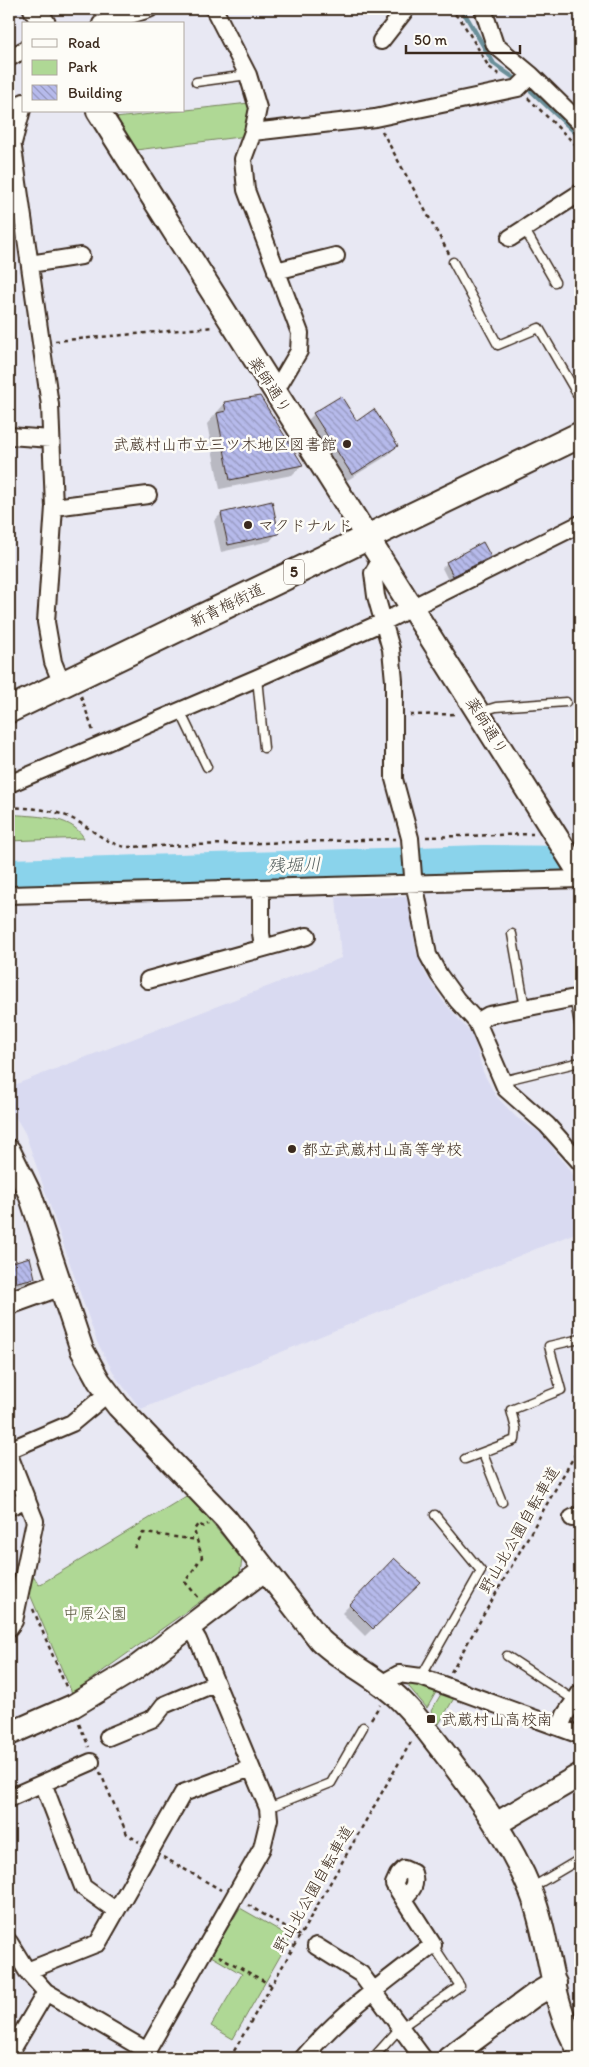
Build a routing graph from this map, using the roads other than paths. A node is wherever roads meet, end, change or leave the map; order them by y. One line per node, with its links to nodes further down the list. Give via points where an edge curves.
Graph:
1 (149, 9): 5 (street)
2 (214, 9): 9 (street)
3 (406, 9): 6 (street)
4 (483, 9): 10 (street, via 495,45)
5 (107, 22)
6 (381, 41)
7 (22, 51): 8 (street)
8 (9, 58)
9 (248, 75): 11 (lane); 15 (street, via 258,108)
10 (531, 75): 14 (street); 15 (street, via 518,88 375,118)
11 (196, 82)
12 (22, 110): 16 (street)
13 (99, 112): 26 (street, 薬師通り)
14 (580, 123)
15 (253, 132): 24 (street, via 243,159 246,190)
16 (11, 154): 23 (street)
17 (580, 193): 18 (street)
18 (525, 230): 19 (street); 25 (lane)
19 (510, 238)
20 (81, 256): 23 (street)
21 (336, 256): 24 (street)
22 (453, 262): 27 (lane, via 498,345 539,328)
23 (30, 264): 30 (street, via 50,405)
24 (276, 271): 26 (street, via 300,333 299,351)
25 (555, 282)
26 (274, 392): 34 (street, 薬師通り)
27 (580, 399)
28 (580, 435): 34 (main road, 新青梅街道 / 5)
29 (9, 436): 30 (street)
30 (51, 439): 32 (street)
31 (148, 495): 32 (street)
32 (54, 507): 39 (street, via 46,622 53,662)
33 (580, 524): 36 (street)
34 (368, 537): 35 (street, 薬師通り); 39 (main road, 新青梅街道 / 5)
35 (381, 560): 36 (street, 薬師通り); 37 (street, via 373,573)
36 (411, 608): 37 (street); 43 (street, 薬師通り)
37 (384, 621): 38 (street); 49 (street, via 394,681 394,778 411,840)
38 (257, 678): 42 (street); 44 (lane)
39 (68, 681): 41 (main road, 新青梅街道 / 5)
40 (566, 702): 43 (lane, via 496,707)
41 (9, 710)
42 (180, 712): 45 (lane); 46 (street)
43 (471, 713): 47 (street, 薬師通り, via 550,836)
44 (264, 748)
45 (207, 767)
46 (9, 784)
47 (580, 874)
48 (580, 879): 49 (street)
49 (413, 880): 50 (street); 58 (street, via 428,955 438,975)
50 (261, 889): 51 (street); 54 (street)
51 (9, 895)
52 (512, 934): 57 (lane)
53 (307, 936): 54 (street)
54 (263, 948): 55 (street)
55 (148, 980)
56 (577, 998): 57 (street); 59 (lane)
57 (525, 1008): 58 (street, via 489,1014)
58 (477, 1022): 61 (street)
59 (580, 1028)
60 (580, 1062): 61 (lane)
61 (502, 1081): 63 (street, via 511,1094 547,1125)
62 (9, 1151): 64 (street, via 30,1194)
63 (580, 1162)
64 (58, 1285): 65 (street); 67 (street, via 82,1350)
65 (9, 1303)
66 (580, 1339): 69 (lane, via 549,1346 561,1390 511,1410 515,1440)
67 (108, 1393): 68 (street, via 72,1423); 76 (street, via 226,1519)
68 (9, 1450)
69 (484, 1454): 71 (lane); 73 (lane)
70 (9, 1455): 72 (street)
71 (465, 1459)
72 (27, 1499): 74 (street); 78 (street, via 35,1521 20,1598)
73 (502, 1502)
74 (9, 1507)
75 (435, 1515): 80 (lane, via 481,1571)
76 (264, 1570): 77 (street); 82 (street, via 320,1640)
77 (189, 1625): 81 (street); 86 (street, via 134,1669 73,1706)
78 (9, 1628)
79 (507, 1656): 83 (lane)
80 (421, 1677): 82 (street, via 399,1674); 85 (street)
81 (216, 1683): 88 (street, via 164,1705 154,1718); 90 (street)
82 (382, 1691): 95 (street, via 397,1697 423,1725)
83 (577, 1696): 85 (street)
84 (363, 1727): 94 (lane, via 331,1782)
85 (560, 1728): 87 (street)
86 (9, 1734)
87 (580, 1735)
88 (108, 1737)
89 (93, 1760): 92 (street)
90 (251, 1768): 94 (street); 99 (street, via 183,1793)
91 (580, 1775): 95 (street)
92 (43, 1783): 93 (street); 99 (street, via 83,1887)
93 (9, 1798)
94 (268, 1808): 109 (street, via 269,1819 262,1848)
95 (496, 1824): 97 (street)
96 (580, 1859): 97 (lane)
97 (530, 1889): 104 (street)
98 (404, 1898): 101 (street)
99 (115, 1910): 103 (street, via 98,1943)
100 (9, 1942): 103 (street)
101 (433, 1945): 105 (street); 107 (lane, via 460,1986)
102 (316, 1946): 105 (street, via 361,1974)
103 (27, 1971): 106 (street)
104 (555, 1982): 108 (street, via 569,2030); 114 (street)
105 (372, 1991): 107 (street); 111 (street)
106 (46, 1992): 109 (street); 110 (street)
107 (400, 2028): 112 (lane); 113 (street)
108 (580, 2050)
109 (146, 2054)
110 (9, 2055)
111 (312, 2055)
112 (373, 2058)
113 (423, 2058)
114 (449, 2058)

